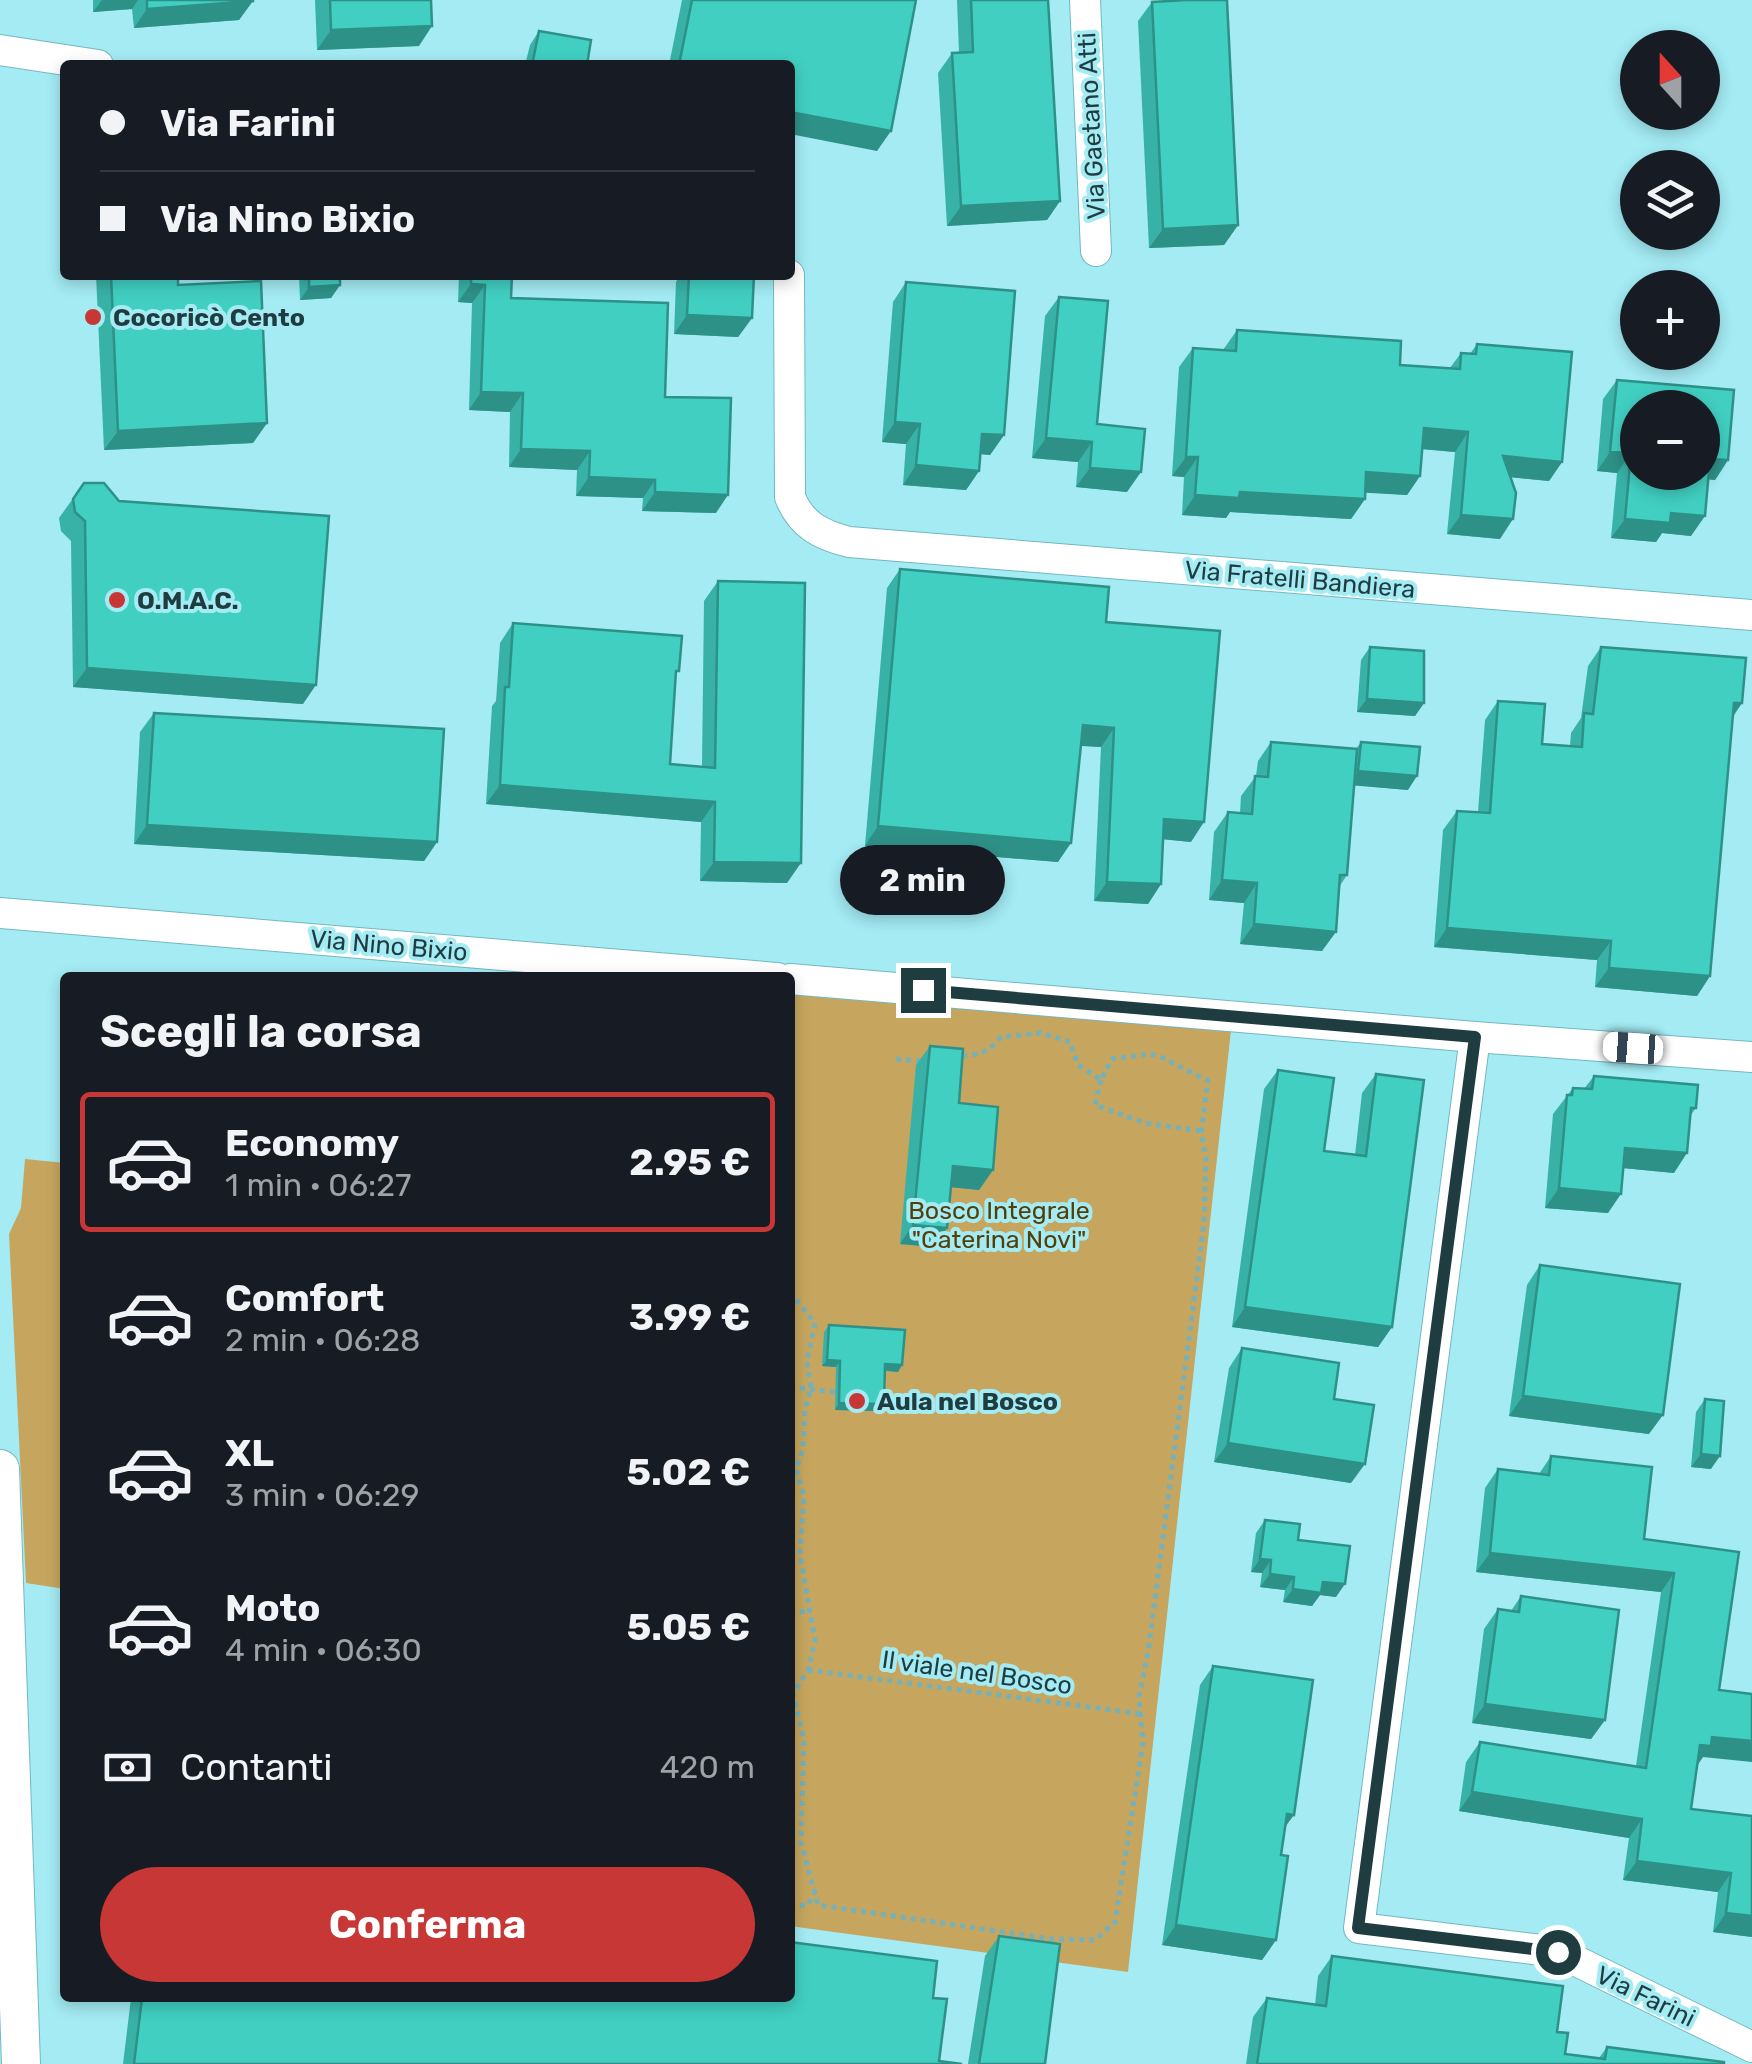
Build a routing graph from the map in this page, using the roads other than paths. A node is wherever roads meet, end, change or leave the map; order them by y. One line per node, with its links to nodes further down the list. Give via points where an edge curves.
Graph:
1 (1085, 0): 4 (street, Via Gaetano Atti)
2 (0, 50): 3 (street)
3 (65, 60)
4 (1096, 252)
5 (789, 280): 6 (street, Via Fratelli Bandiera, via 790,497 814,530 849,542)
6 (1752, 615)
7 (0, 912): 8 (street, Via Nino Bixio)
8 (707, 972)
9 (795, 978): 10 (street)
10 (1475, 1037): 11 (street); 15 (street, Via Farini, via 1358,1928 1558,1952)
11 (1752, 1057)
12 (0, 1470): 13 (main road)
13 (6, 1857): 14 (main road)
14 (9, 2003): 16 (main road)
15 (1752, 2048)
16 (21, 2064)

